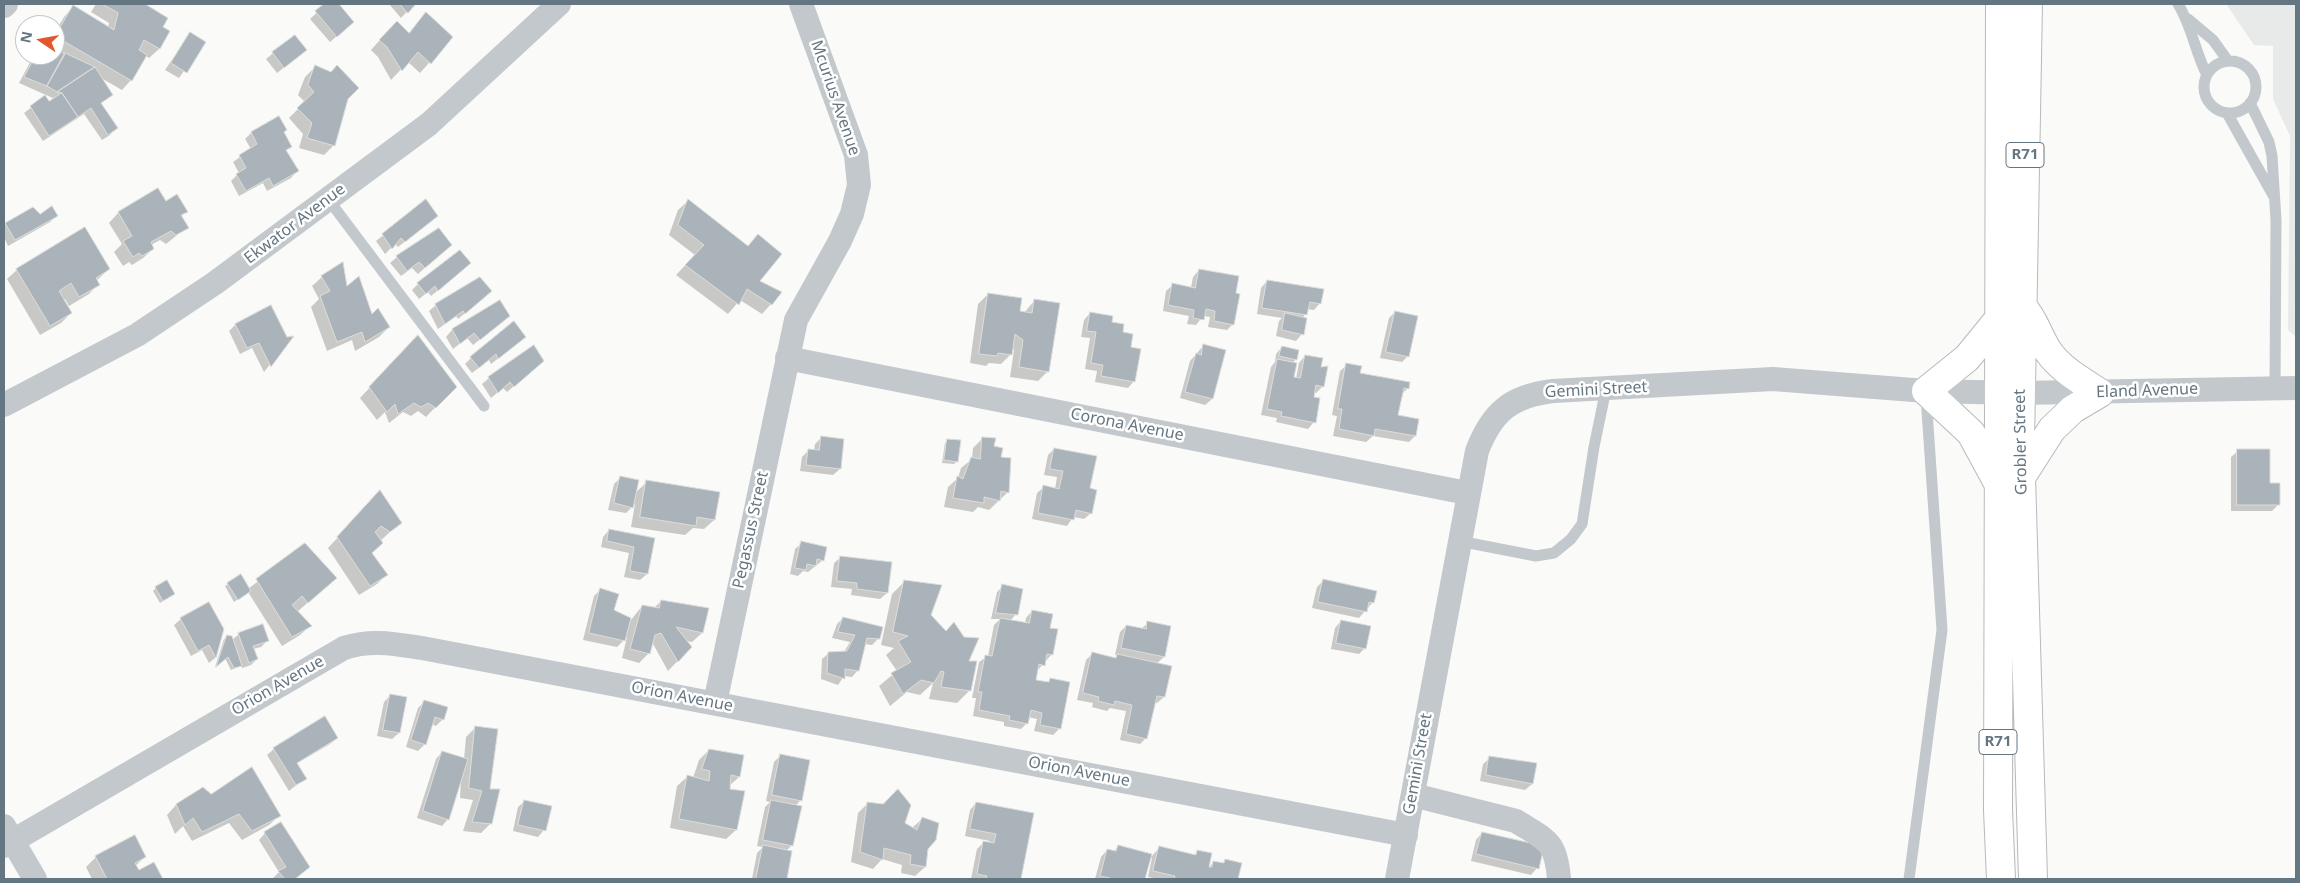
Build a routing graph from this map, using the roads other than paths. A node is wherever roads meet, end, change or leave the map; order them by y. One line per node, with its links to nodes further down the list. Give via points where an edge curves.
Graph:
1 (559, 4): 12 (street, Ekwator Avenue, via 429,124)
2 (801, 4): 15 (street, Mcurius Avenue, via 856,155 859,185 852,214 840,241 796,320)
3 (2000, 4): 14 (main road, Grobler Street / R71)
4 (2028, 4): 13 (main road, Grobler Street / R71)
5 (2178, 4): 6 (lane)
6 (2188, 19): 7 (lane, via 2213,40); 8 (lane, via 2197,53)
7 (2228, 61): 8 (lane, via 2220,63); 9 (lane, via 2244,66 2254,79 2254,96)
8 (2208, 75): 10 (lane, via 2204,91 2207,99)
9 (2250, 103): 10 (lane, via 2243,109); 11 (lane, via 2269,142)
10 (2227, 113): 11 (lane)
11 (2274, 197): 16 (lane)
12 (328, 199): 21 (street, Ekwator Avenue, via 215,284 137,335); 22 (lane)
13 (2022, 306): 19 (main road, Grobler Street / R71); 20 (main road, via 2055,360)
14 (1998, 320): 18 (main road, via 1967,358); 19 (main road, Grobler Street / R71)
15 (787, 358): 24 (street, Corona Avenue); 26 (street, Pegassus Street)
16 (2285, 388): 20 (street, Eland Avenue)
17 (1606, 389): 18 (street, Gemini Street, via 1773,379); 24 (street, Gemini Street, via 1533,394 1514,401 1486,427); 25 (lane, via 1582,524 1571,539 1554,552 1536,556)
18 (1926, 391): 19 (street, Gemini Street); 23 (main road, via 1971,433); 33 (lane, via 1942,630)
19 (2009, 393): 20 (street, Eland Avenue); 23 (main road, Grobler Street / R71)
20 (2100, 393): 23 (main road, via 2073,409 2052,429)
21 (4, 405)
22 (484, 406)
23 (2009, 481): 34 (main road, Grobler Street / R71, via 1998,810); 35 (main road, Grobler Street / R71)
24 (1468, 493): 25 (street, Gemini Street)
25 (1459, 541): 27 (street, Gemini Street)
26 (715, 703): 28 (street, Orion Avenue); 29 (street, Orion Avenue, via 422,648 381,642 360,643 318,662)
27 (1413, 795): 28 (street, Gemini Street); 32 (street, via 1528,828 1548,841 1554,850)
28 (1406, 835): 31 (street, Gemini Street)
29 (7, 838): 30 (street)
30 (35, 879)
31 (1397, 879)
32 (1559, 879)
33 (1909, 879)
34 (2001, 879)
35 (2033, 879)

